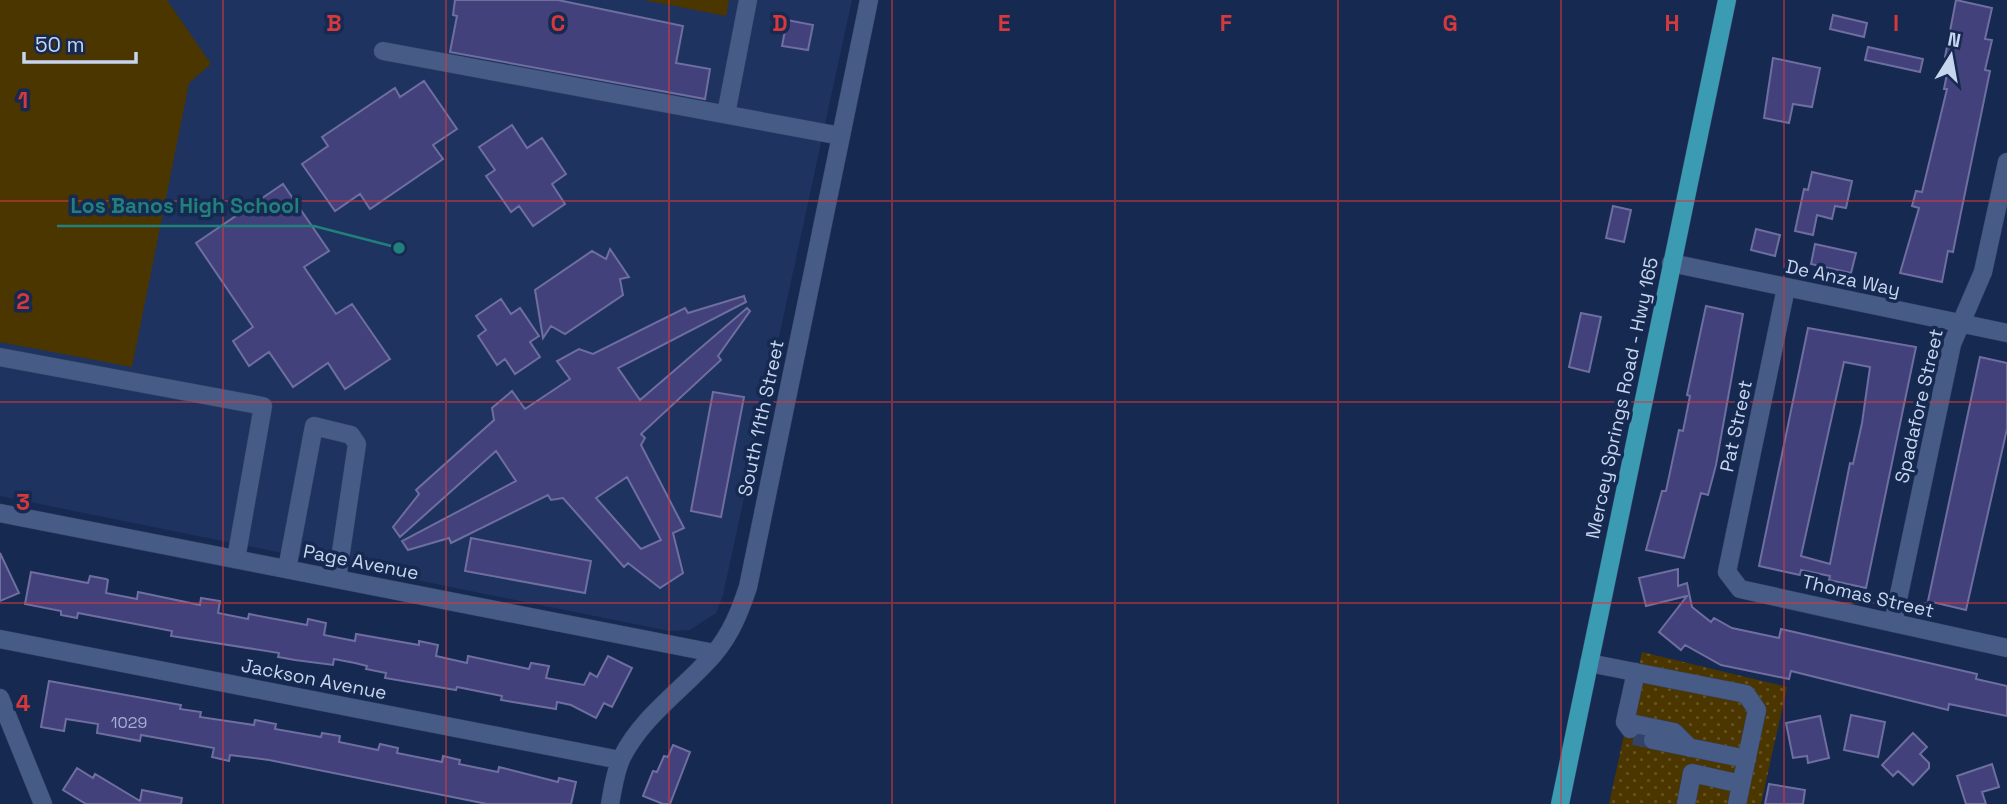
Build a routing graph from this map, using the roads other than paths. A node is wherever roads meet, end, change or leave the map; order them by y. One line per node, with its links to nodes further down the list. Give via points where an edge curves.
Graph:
1 (748, 0): 5 (street)
2 (869, 0): 6 (street, South 11th Street)
3 (1727, 0): 8 (main road, Mercey Springs Road - Hwy 165)
4 (383, 51): 5 (street)
5 (726, 114): 6 (street)
6 (841, 136): 21 (street, South 11th Street, via 748,587 739,614)
7 (2007, 162): 10 (street, Spadafore Street, via 1983,272)
8 (1671, 264): 9 (street, De Anza Way); 22 (main road, Mercey Springs Road - Hwy 165)
9 (1786, 288): 10 (street, De Anza Way); 16 (street, Pat Street)
10 (1960, 324): 11 (street, De Anza Way); 18 (street, Spadafore Street)
11 (2007, 333)
12 (0, 357): 14 (street, via 263,406)
13 (0, 513): 14 (street, Page Avenue)
14 (236, 559): 15 (street, Page Avenue)
15 (287, 569): 17 (street, Page Avenue); 17 (street, via 314,425 351,435 357,444)
16 (1727, 572): 18 (street, Thomas Street, via 1740,589)
17 (337, 579): 21 (street, Page Avenue)
18 (1893, 622): 20 (street, Thomas Street)
19 (0, 639): 28 (street, Jackson Avenue)
20 (2007, 648)
21 (714, 653): 28 (street, South 11th Street, via 657,709)
22 (1589, 663): 23 (street); 32 (main road, Mercey Springs Road - Hwy 165)
23 (1636, 672): 26 (street, via 1630,729 1674,732); 27 (street, via 1746,694 1757,710)
24 (0, 698): 30 (street)
25 (1653, 740): 26 (street)
26 (1690, 748): 27 (street)
27 (1747, 759): 29 (street)
28 (620, 760): 31 (street, South 11th Street)
29 (1741, 784): 33 (street, via 1692,774); 34 (street)
30 (43, 804)
31 (610, 804)
32 (1560, 804)
33 (1686, 804)
34 (1737, 804)

